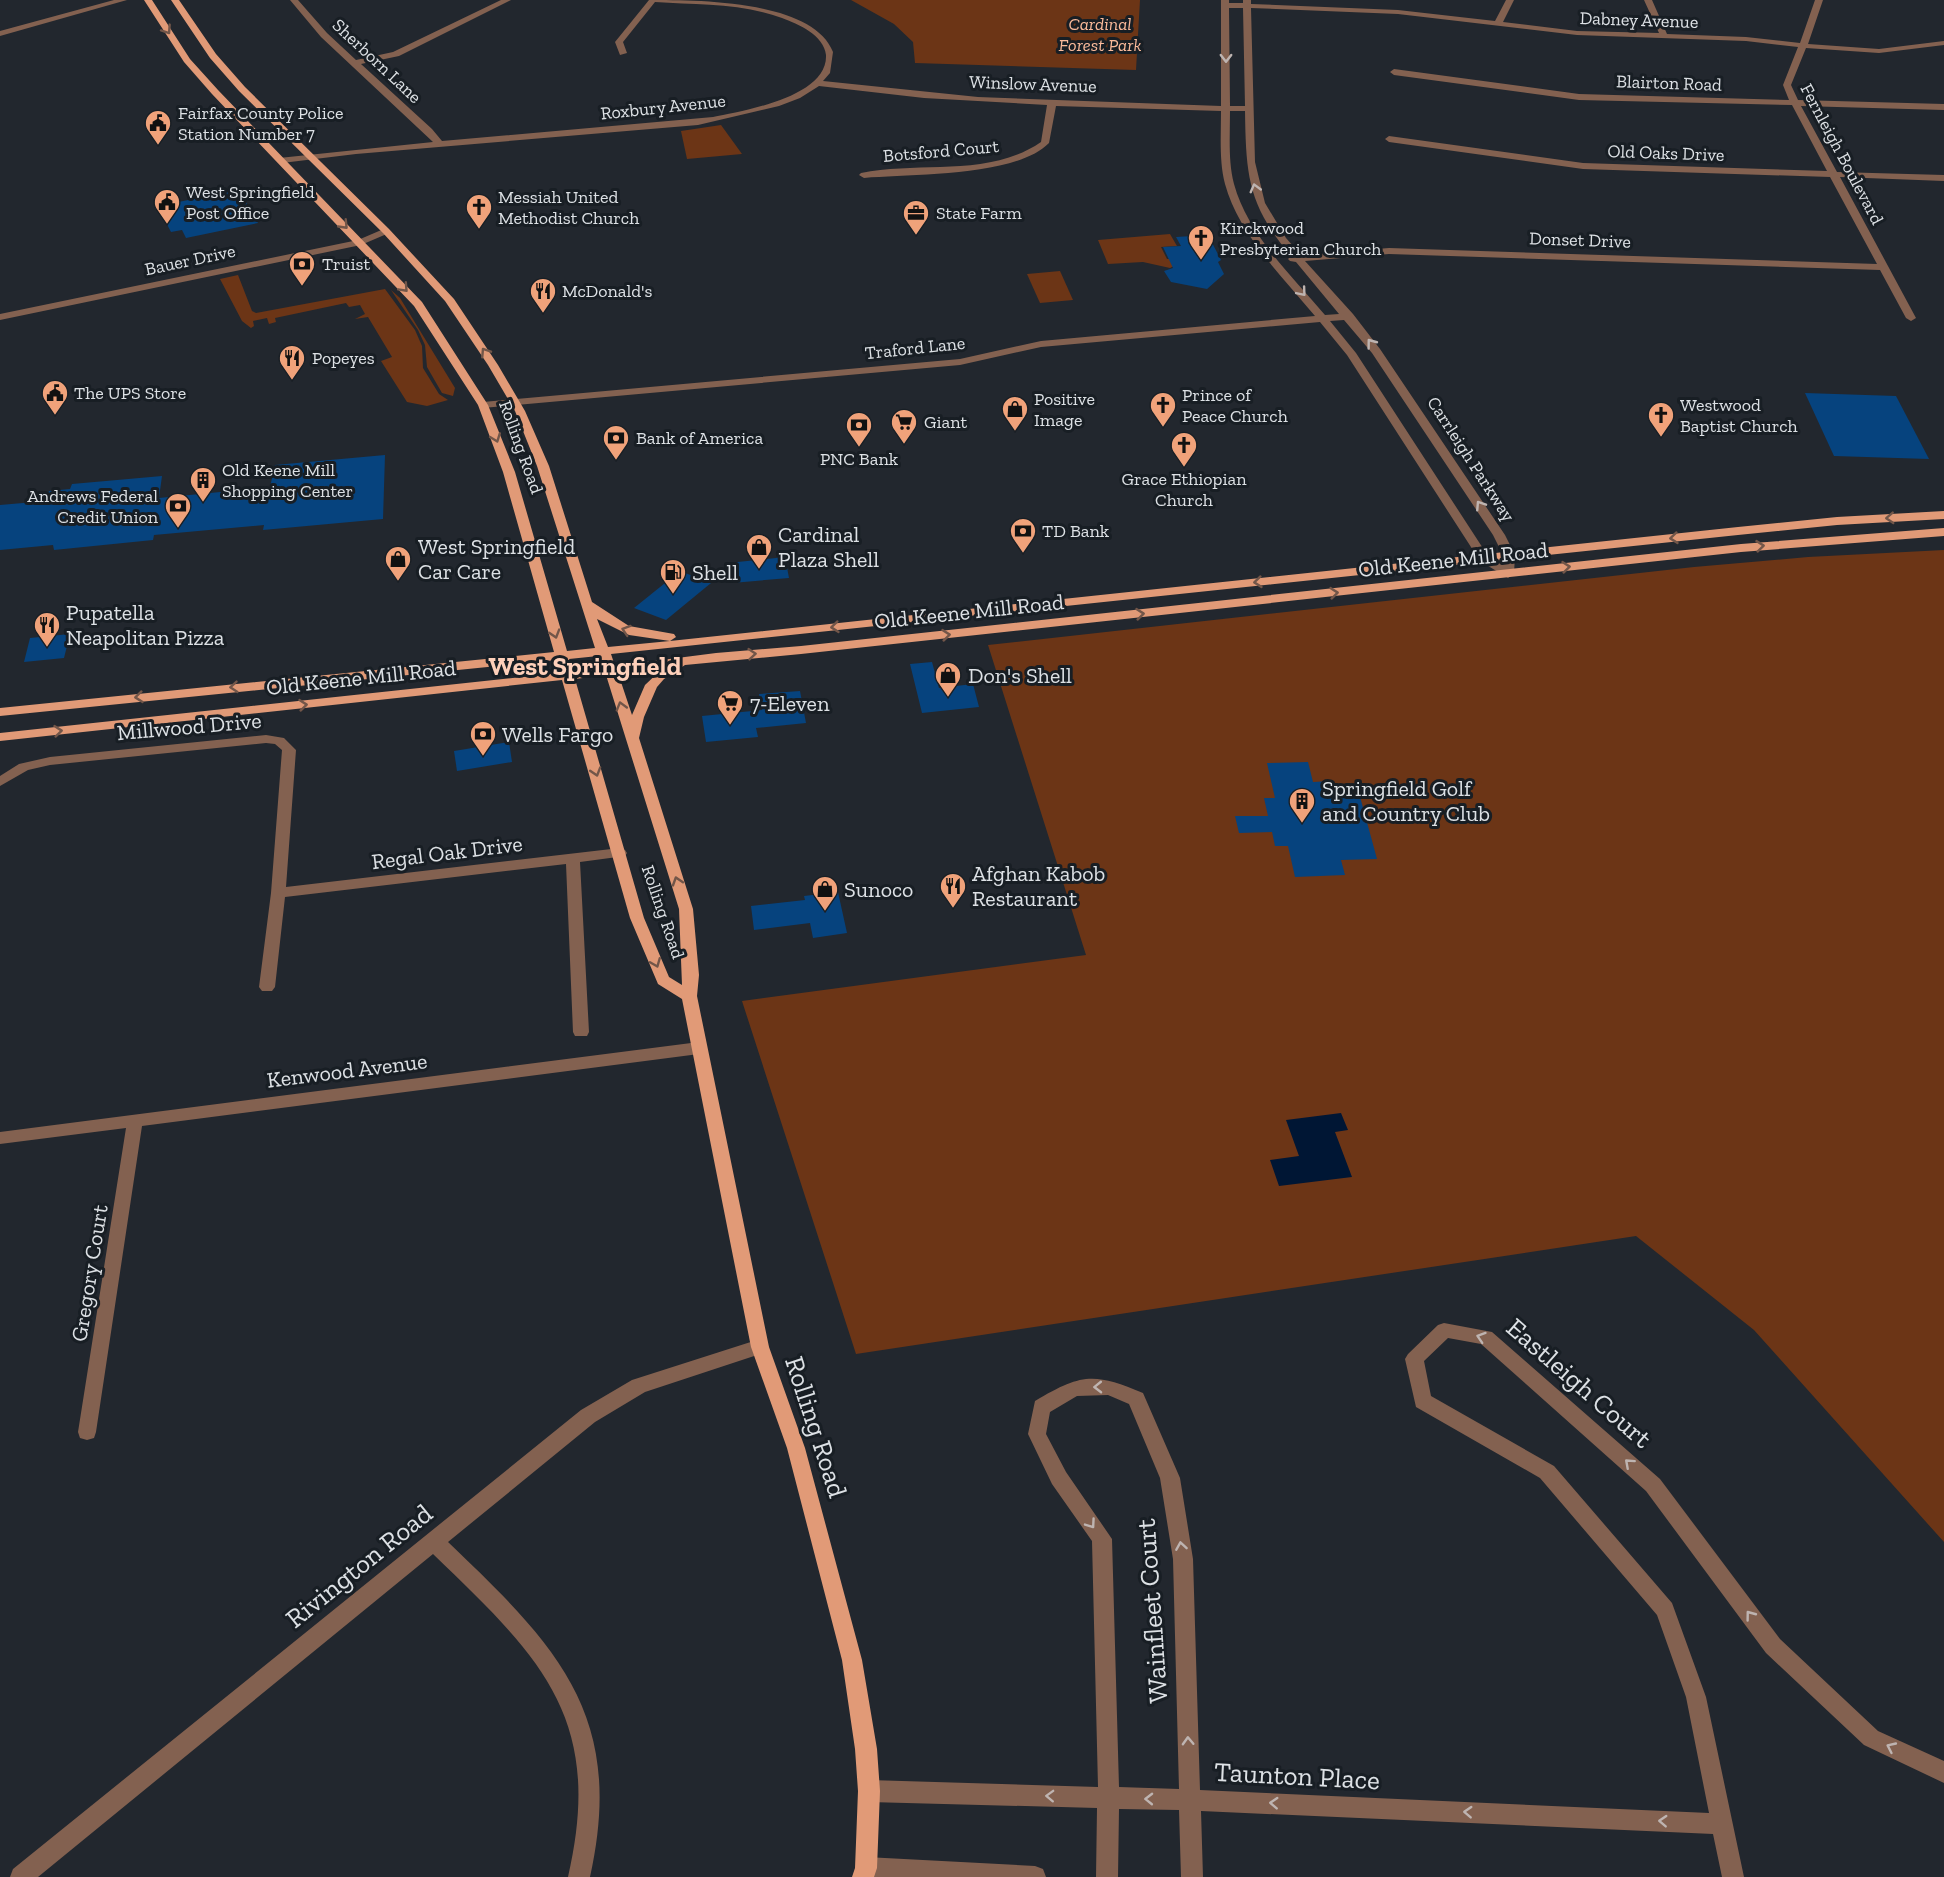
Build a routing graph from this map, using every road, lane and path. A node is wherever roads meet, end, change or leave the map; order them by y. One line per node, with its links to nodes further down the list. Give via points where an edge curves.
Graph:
1 (123, 0): 13 (street)
2 (148, 0): 29 (main road, Rolling Road, one-way to 29, via 187,60)
3 (175, 0): 28 (main road, Rolling Road, via 213,56)
4 (294, 0): 18 (street, Sherborn Lane)
5 (507, 0): 18 (street, via 396,54)
6 (653, 0): 17 (street, via 620,42); 20 (street, via 743,7 800,23 819,36 829,51 829,66)
7 (1510, 0): 12 (street)
8 (1648, 0): 14 (street)
9 (1819, 0): 16 (street, Fernleigh Boulevard)
10 (1225, 2): 11 (street, Dabney Avenue); 24 (street, Carrleigh Parkway, one-way to 24)
11 (1247, 3): 12 (street, Dabney Avenue, via 1398,12); 25 (street, Carrleigh Parkway)
12 (1498, 24): 14 (street, Dabney Avenue, via 1577,33)
13 (0, 34)
14 (1664, 36): 16 (street, Dabney Avenue)
15 (1944, 43): 16 (street, Dabney Avenue, via 1879,51)
16 (1804, 46): 22 (street, Fernleigh Boulevard, via 1787,85)
17 (623, 53)
18 (353, 63): 27 (street, Sherborn Lane)
19 (1394, 72): 22 (street, Blairton Road, via 1579,96)
20 (816, 83): 21 (street, Winslow Avenue, via 910,95); 27 (street, Roxbury Avenue, via 781,103 736,116)
21 (1052, 102): 24 (street, Winslow Avenue); 31 (street, Botsford Court, via 1045,142 1025,157 994,165)
22 (1795, 103): 23 (street, Blairton Road); 30 (street, Fernleigh Boulevard)
23 (1944, 107)
24 (1226, 108): 25 (street, Winslow Avenue); 36 (street, Carrleigh Parkway, via 1226,161 1232,195 1249,228)
25 (1249, 109): 35 (street, Carrleigh Parkway, one-way to 25, via 1273,226 1256,194 1250,162)
26 (1389, 139): 30 (street, Old Oaks Drive, via 1583,166)
27 (439, 143): 28 (street, Roxbury Avenue)
28 (310, 157): 29 (street, Roxbury Avenue); 33 (main road, Rolling Road)
29 (282, 160): 34 (main road, Rolling Road, one-way to 34)
30 (1833, 174): 32 (street, Old Oaks Drive); 37 (street, Fernleigh Boulevard)
31 (864, 175)
32 (1944, 178)
33 (386, 231): 34 (street, Bauer Drive); 42 (main road, Rolling Road, one-way to 33, via 449,299)
34 (361, 242): 39 (street, Bauer Drive); 43 (main road, Rolling Road, one-way to 43, via 418,304)
35 (1299, 258): 36 (street, Donset Drive); 37 (street, Donset Drive, via 1389,251); 38 (street, Carrleigh Parkway)
36 (1275, 261): 41 (street, Carrleigh Parkway, one-way to 41)
37 (1883, 267): 40 (street, Fernleigh Boulevard)
38 (1349, 316): 41 (street, Traford Lane); 46 (street, Carrleigh Parkway, one-way to 38, via 1500,535 1410,399)
39 (0, 317)
40 (1911, 318)
41 (1324, 320): 42 (street, Traford Lane, via 1041,344 960,362); 47 (street, Carrleigh Parkway, via 1372,384)
42 (515, 402): 43 (street, Traford Lane); 49 (main road, Rolling Road, via 543,466)
43 (483, 405): 52 (main road, Rolling Road, one-way to 52, via 508,472)
44 (1944, 515): 46 (main road, Old Keene Mill Road, one-way to 46, via 1837,521)
45 (1944, 532): 48 (main road, Old Keene Mill Road, one-way to 45, via 1836,539)
46 (1509, 555): 47 (main road, Old Keene Mill Road); 48 (street, Carrleigh Parkway)
47 (1484, 558): 48 (street, Carrleigh Parkway); 50 (main road, Old Keene Mill Road, one-way to 50)
48 (1508, 574): 53 (main road, Old Keene Mill Road, one-way to 48)
49 (586, 604): 50 (main road, one-way to 49, via 628,631 608,622); 51 (main road, Rolling Road)
50 (725, 639): 51 (main road, Old Keene Mill Road)
51 (601, 651): 52 (main road, Old Keene Mill Road); 54 (main road, Rolling Road)
52 (562, 655): 55 (main road, Rolling Road); 56 (main road, Old Keene Mill Road, one-way to 56)
53 (716, 657): 54 (main road, Old Keene Mill Road); 58 (main road, via 682,664 663,673 642,699)
54 (610, 670): 55 (main road, Old Keene Mill Road); 58 (main road, Rolling Road, one-way to 54)
55 (567, 676): 57 (main road, Old Keene Mill Road, one-way to 55); 60 (main road, Rolling Road, one-way to 60)
56 (0, 712)
57 (0, 737)
58 (632, 742): 64 (main road, Rolling Road, one-way to 58, via 691,975 686,909)
59 (0, 782): 62 (street, Millwood Drive, via 24,768 50,761 266,739 282,742 289,750)
60 (620, 853): 61 (street, Regal Oak Drive); 64 (main road, Rolling Road, one-way to 64, via 637,918 663,980)
61 (573, 859): 62 (street, Regal Oak Drive); 65 (street)
62 (278, 893): 63 (street, Millwood Drive)
63 (267, 987)
64 (688, 996): 66 (main road, Rolling Road)
65 (581, 1032)
66 (699, 1048): 67 (street, Kenwood Avenue); 69 (main road, Rolling Road)
67 (135, 1120): 68 (street, Kenwood Avenue); 70 (street, Gregory Court)
68 (0, 1138)
69 (760, 1347): 71 (street, Rivington Road, via 664,1376 612,1400 556,1440); 73 (main road, Rolling Road, via 796,1448 852,1660)
70 (87, 1432)
71 (433, 1541): 78 (street, Rivington Road); 79 (street, via 521,1631 555,1674 571,1702 588,1768 589,1808)
72 (1944, 1772): 76 (street, Eastleigh Court, one-way to 76, via 1871,1738 1773,1646 1653,1485 1486,1337 1444,1330 1414,1359 1423,1401 1547,1472 1665,1610 1696,1697)
73 (869, 1791): 74 (street, Taunton Place, one-way to 73); 77 (main road, Rolling Road)
74 (1109, 1798): 75 (street, Taunton Place, one-way to 74); 75 (street, Wainfleet Court, one-way to 74, via 1183,1560 1170,1478 1136,1399 1109,1387 1074,1388 1042,1407 1037,1434 1059,1478 1102,1539); 81 (street, Wainfleet Court)
75 (1190, 1800): 76 (street, Taunton Place, one-way to 75); 82 (street, Wainfleet Court)
76 (1722, 1824): 83 (street, Eastleigh Court)
77 (865, 1873): 80 (street)
78 (21, 1877)
79 (579, 1877)
80 (1035, 1877)
81 (1107, 1877)
82 (1192, 1877)
83 (1732, 1877)

